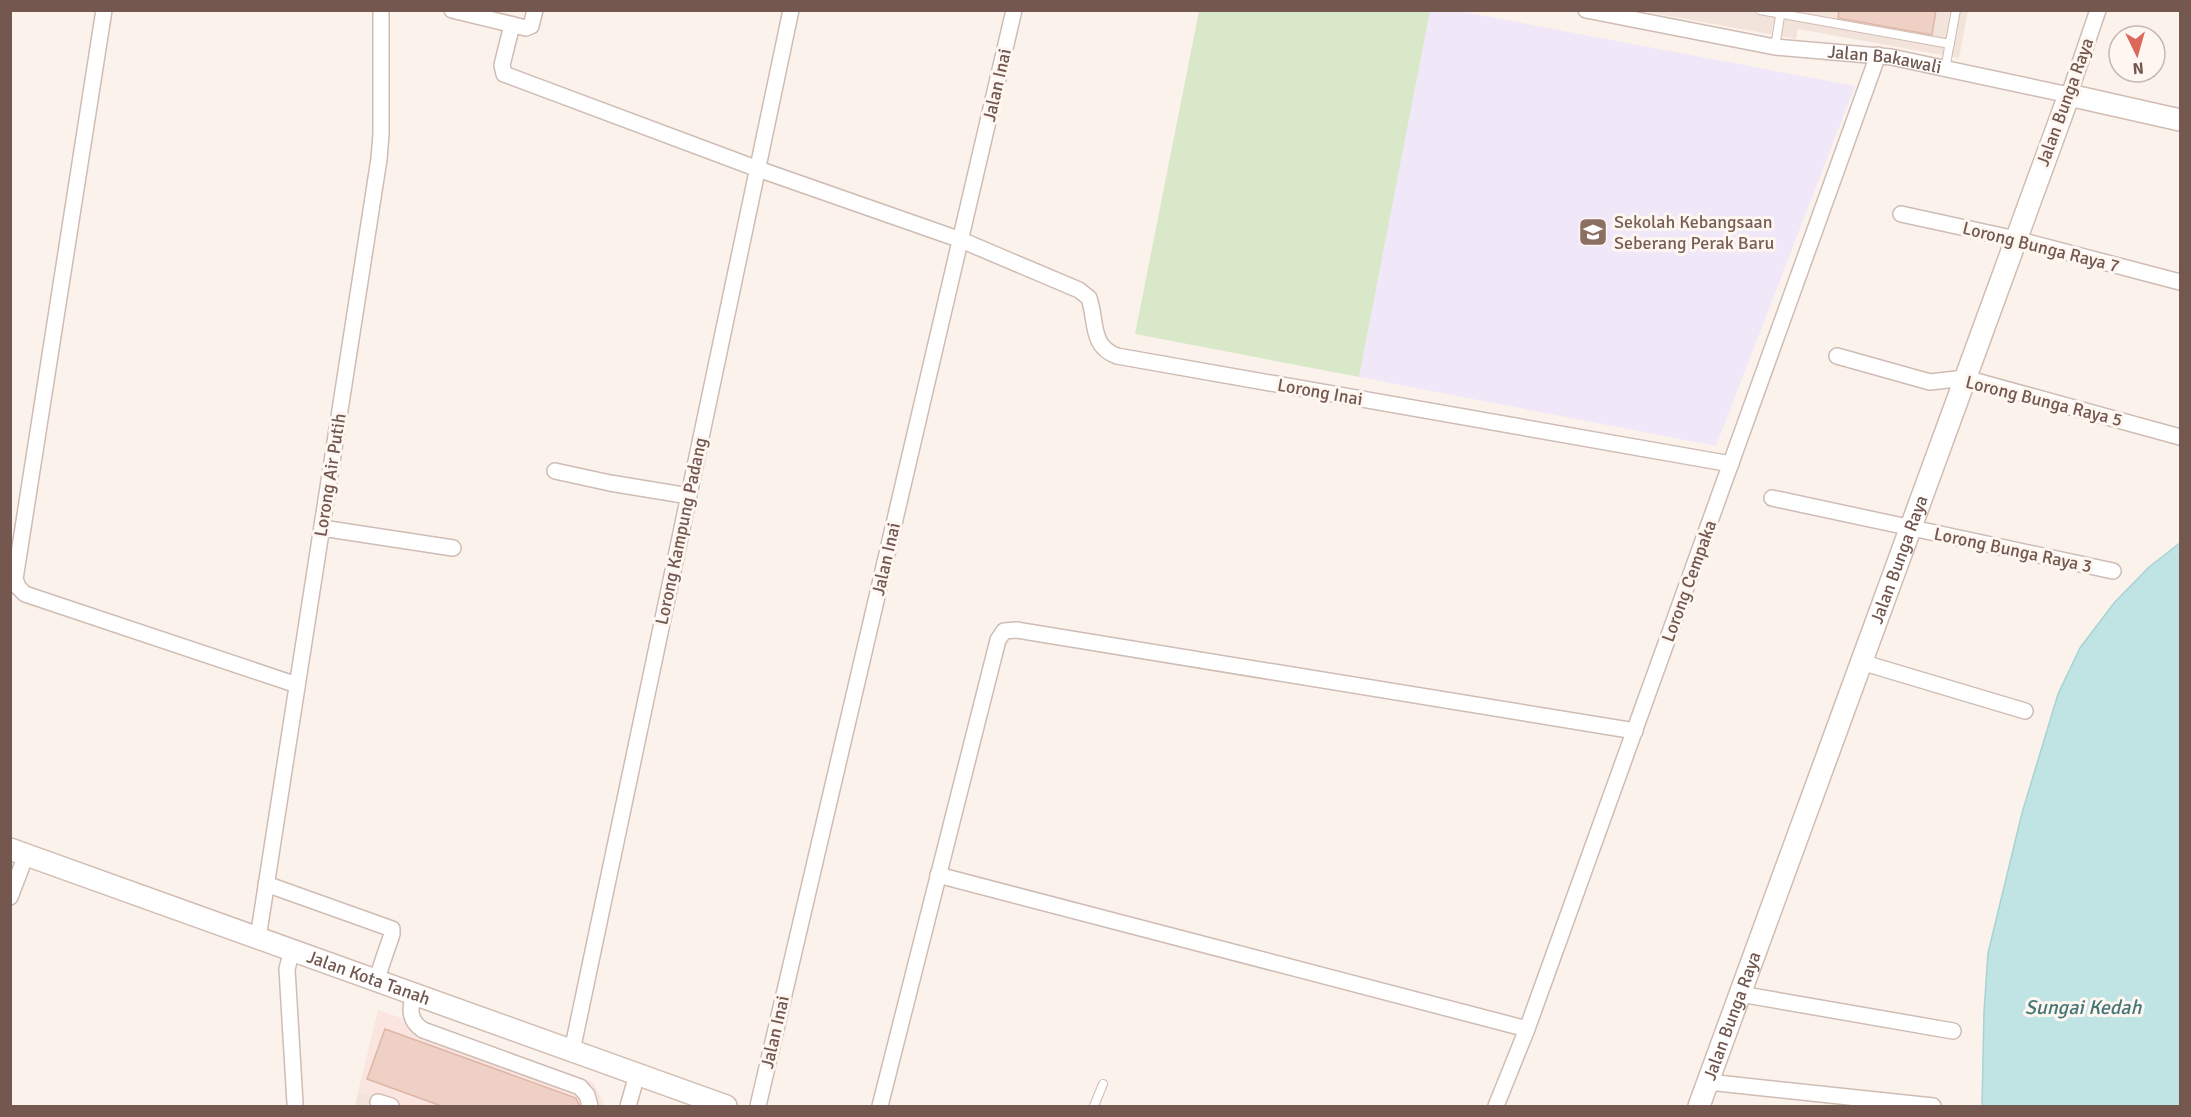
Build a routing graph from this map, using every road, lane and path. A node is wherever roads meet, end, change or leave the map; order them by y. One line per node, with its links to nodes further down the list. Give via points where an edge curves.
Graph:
1 (104, 10): 36 (street, via 15,579 25,594)
2 (381, 10): 31 (street, Lorong Air Putih, via 379,159)
3 (535, 10): 12 (street, via 529,27)
4 (791, 10): 19 (street, Lorong Kampung Padang)
5 (1014, 10): 22 (street, Jalan Inai)
6 (1760, 10): 11 (lane)
7 (1956, 10): 13 (lane)
8 (2098, 10): 17 (street, Jalan Bunga Raya)
9 (458, 11): 12 (street)
10 (1596, 11): 14 (street, Jalan Bakawali)
11 (1781, 12): 13 (lane); 14 (lane)
12 (512, 25): 19 (street, via 502,65 504,74)
13 (1950, 44): 16 (lane)
14 (1775, 47): 15 (street, Jalan Bakawali)
15 (1878, 55): 16 (street, Jalan Bakawali); 27 (street, Lorong Cempaka)
16 (1945, 69): 17 (street, Jalan Bakawali)
17 (2069, 95): 18 (street, Jalan Bakawali); 21 (street, Jalan Bunga Raya)
18 (2178, 118)
19 (758, 169): 22 (street); 29 (street, Lorong Kampung Padang)
20 (1901, 214): 21 (street, Lorong Bunga Raya 7)
21 (2016, 239): 23 (street, Lorong Bunga Raya 7); 25 (street, Jalan Bunga Raya)
22 (961, 240): 27 (street, Lorong Inai, via 1085,293 1092,305 1101,348 1117,356); 58 (street, Jalan Inai)
23 (2181, 282)
24 (1838, 356): 25 (street, Lorong Bunga Raya 5, via 1930,382)
25 (1965, 378): 26 (street, Lorong Bunga Raya 5); 32 (street, Jalan Bunga Raya)
26 (2181, 437)
27 (1731, 464): 38 (street, Lorong Cempaka)
28 (555, 471): 29 (street)
29 (689, 496): 50 (street, Lorong Kampung Padang)
30 (1772, 498): 32 (street, Lorong Bunga Raya 3)
31 (322, 528): 33 (street); 36 (street, Lorong Air Putih)
32 (1910, 528): 34 (street, Lorong Bunga Raya 3); 35 (street, Jalan Bunga Raya)
33 (453, 548)
34 (2113, 571)
35 (1862, 662): 37 (street); 46 (street, Jalan Bunga Raya)
36 (297, 685): 41 (street, Lorong Air Putih)
37 (2025, 711)
38 (1635, 731): 40 (street, via 1004,631 998,640); 48 (street, Lorong Cempaka)
39 (18, 852): 42 (street); 43 (street, Jalan Kota Tanah)
40 (938, 875): 48 (street); 59 (street)
41 (266, 884): 43 (street, Lorong Air Putih); 45 (street, via 392,929)
42 (10, 897)
43 (258, 938): 44 (street, Jalan Kota Tanah)
44 (292, 950): 45 (street, Jalan Kota Tanah); 54 (street, via 287,969)
45 (376, 981): 47 (street, Jalan Kota Tanah)
46 (1740, 994): 49 (street); 52 (street, Jalan Bunga Raya)
47 (414, 995): 50 (street, Jalan Kota Tanah); 55 (street, via 411,1017 418,1027 580,1087)
48 (1527, 1029): 61 (street, Lorong Cempaka)
49 (1953, 1031)
50 (572, 1051): 51 (street, Jalan Kota Tanah)
51 (637, 1075): 56 (street); 57 (street, Jalan Kota Tanah)
52 (1708, 1082): 62 (street, Jalan Bunga Raya); 63 (street)
53 (1103, 1084): 60 (lane)
54 (295, 1103)
55 (590, 1107)
56 (628, 1107)
57 (726, 1107)
58 (758, 1107)
59 (880, 1107)
60 (1095, 1107)
61 (1496, 1107)
62 (1699, 1107)
63 (1933, 1107)

